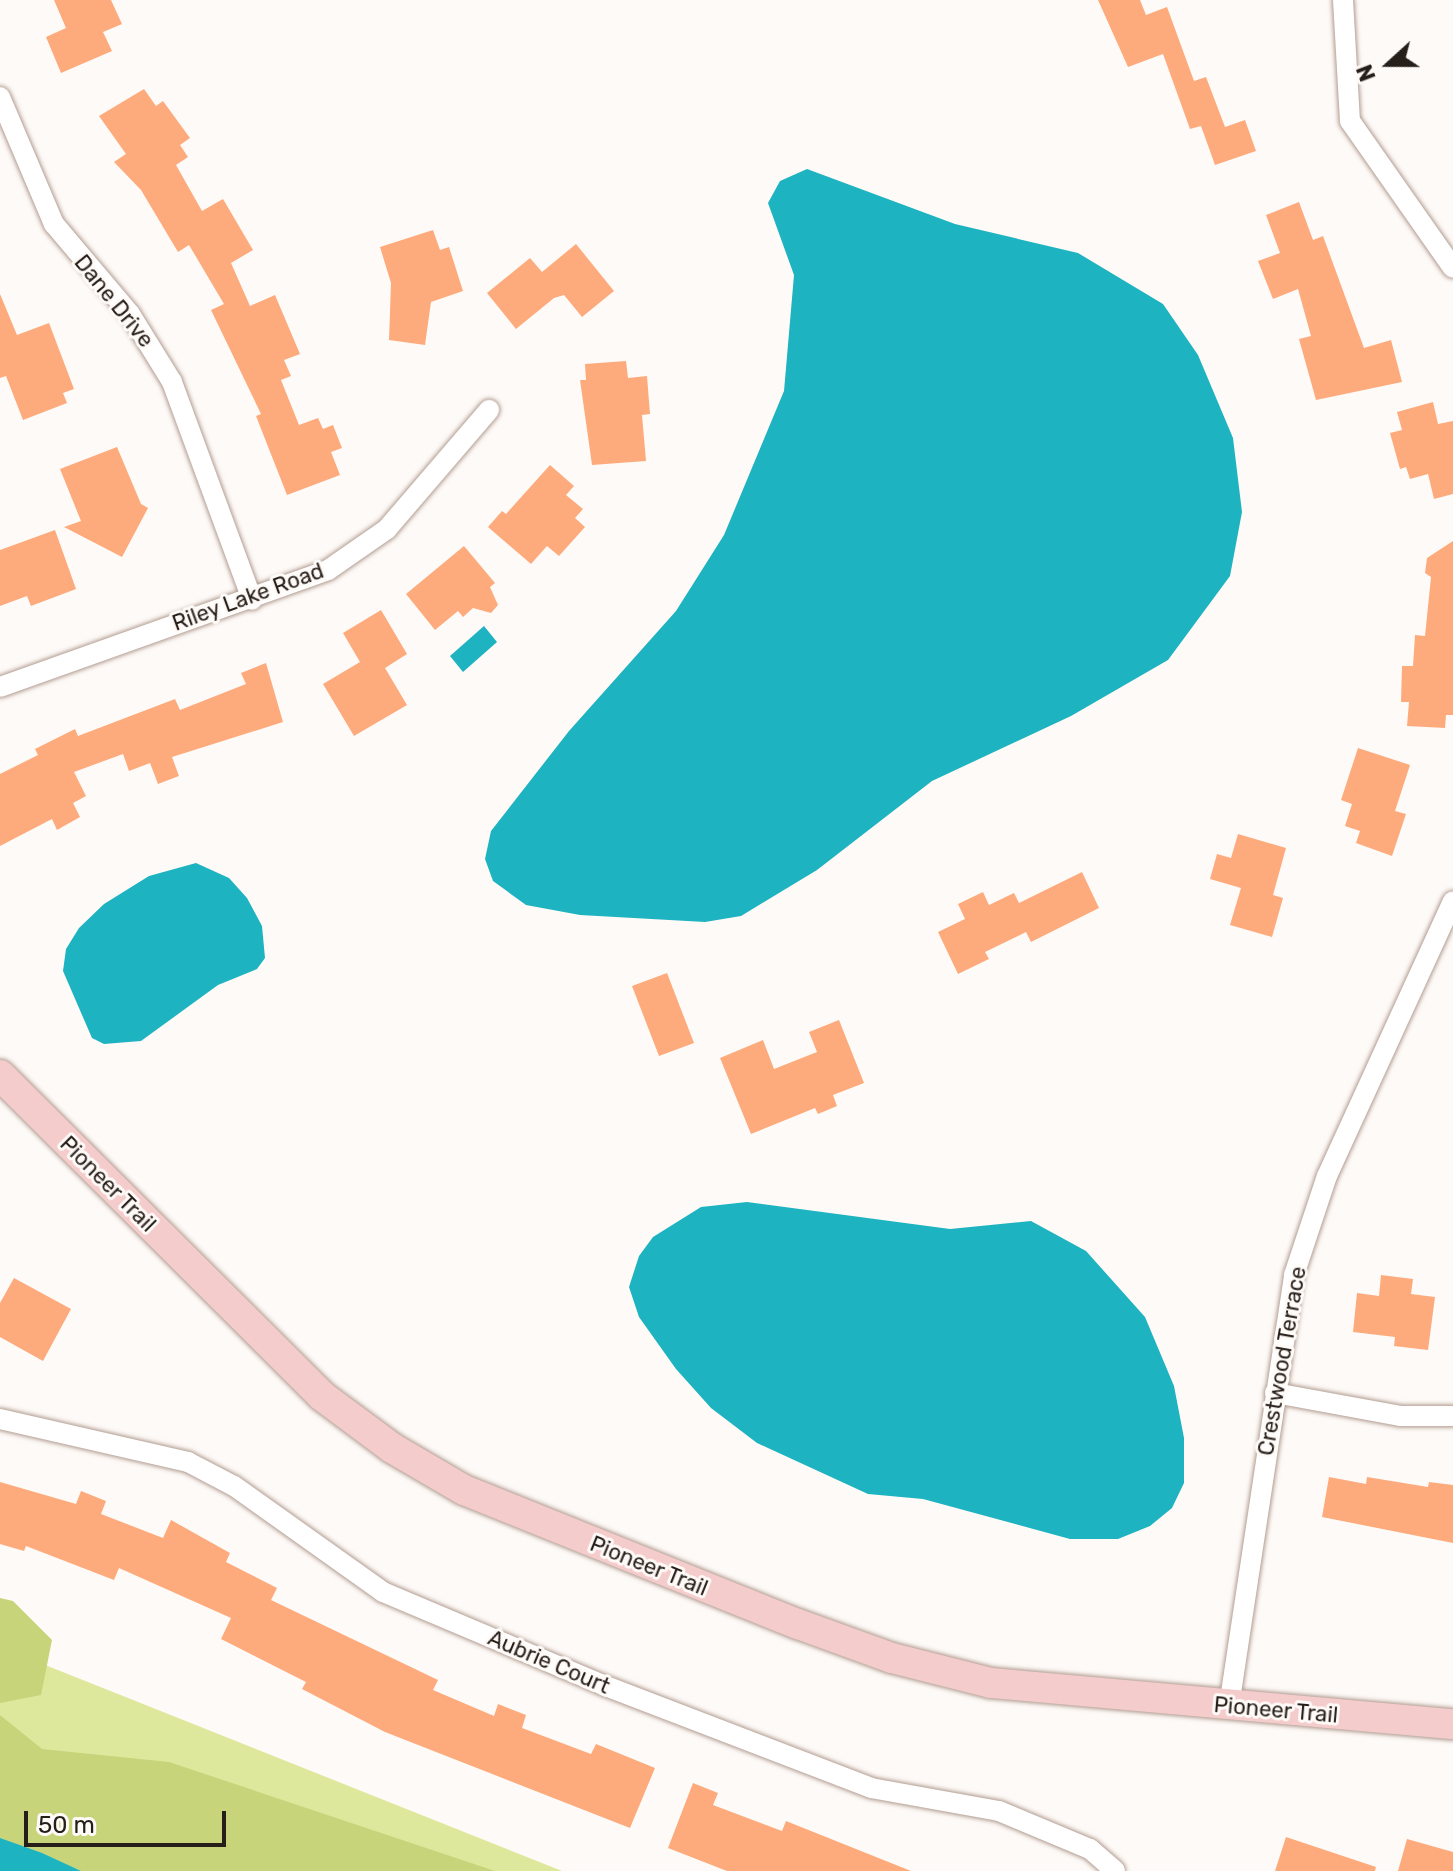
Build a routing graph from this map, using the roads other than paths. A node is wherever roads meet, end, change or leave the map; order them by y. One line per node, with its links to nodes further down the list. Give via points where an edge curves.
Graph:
1 (1343, 0): 4 (street, via 1350,121)
2 (0, 97): 3 (street, Dane Drive)
3 (9, 143): 6 (street, Dane Drive, via 54,224 130,314 172,382)
4 (1453, 268)
5 (489, 410): 6 (street, Riley Lake Road, via 413,502 368,545 328,570)
6 (252, 600): 7 (street, Riley Lake Road)
7 (0, 687)
8 (1453, 901): 10 (street, Crestwood Terrace, via 1327,1176 1294,1275)
9 (0, 1075): 13 (main road, Pioneer Trail, via 322,1396 392,1448 464,1490 892,1658 991,1683)
10 (1275, 1393): 11 (street, via 1400,1416); 13 (street, Crestwood Terrace)
11 (1453, 1416)
12 (0, 1419): 15 (street, Aubrie Court, via 188,1462 234,1486 383,1592 603,1685 871,1788 999,1811 1090,1849)
13 (1229, 1706): 14 (main road, Pioneer Trail)
14 (1453, 1724)
15 (1115, 1871)

